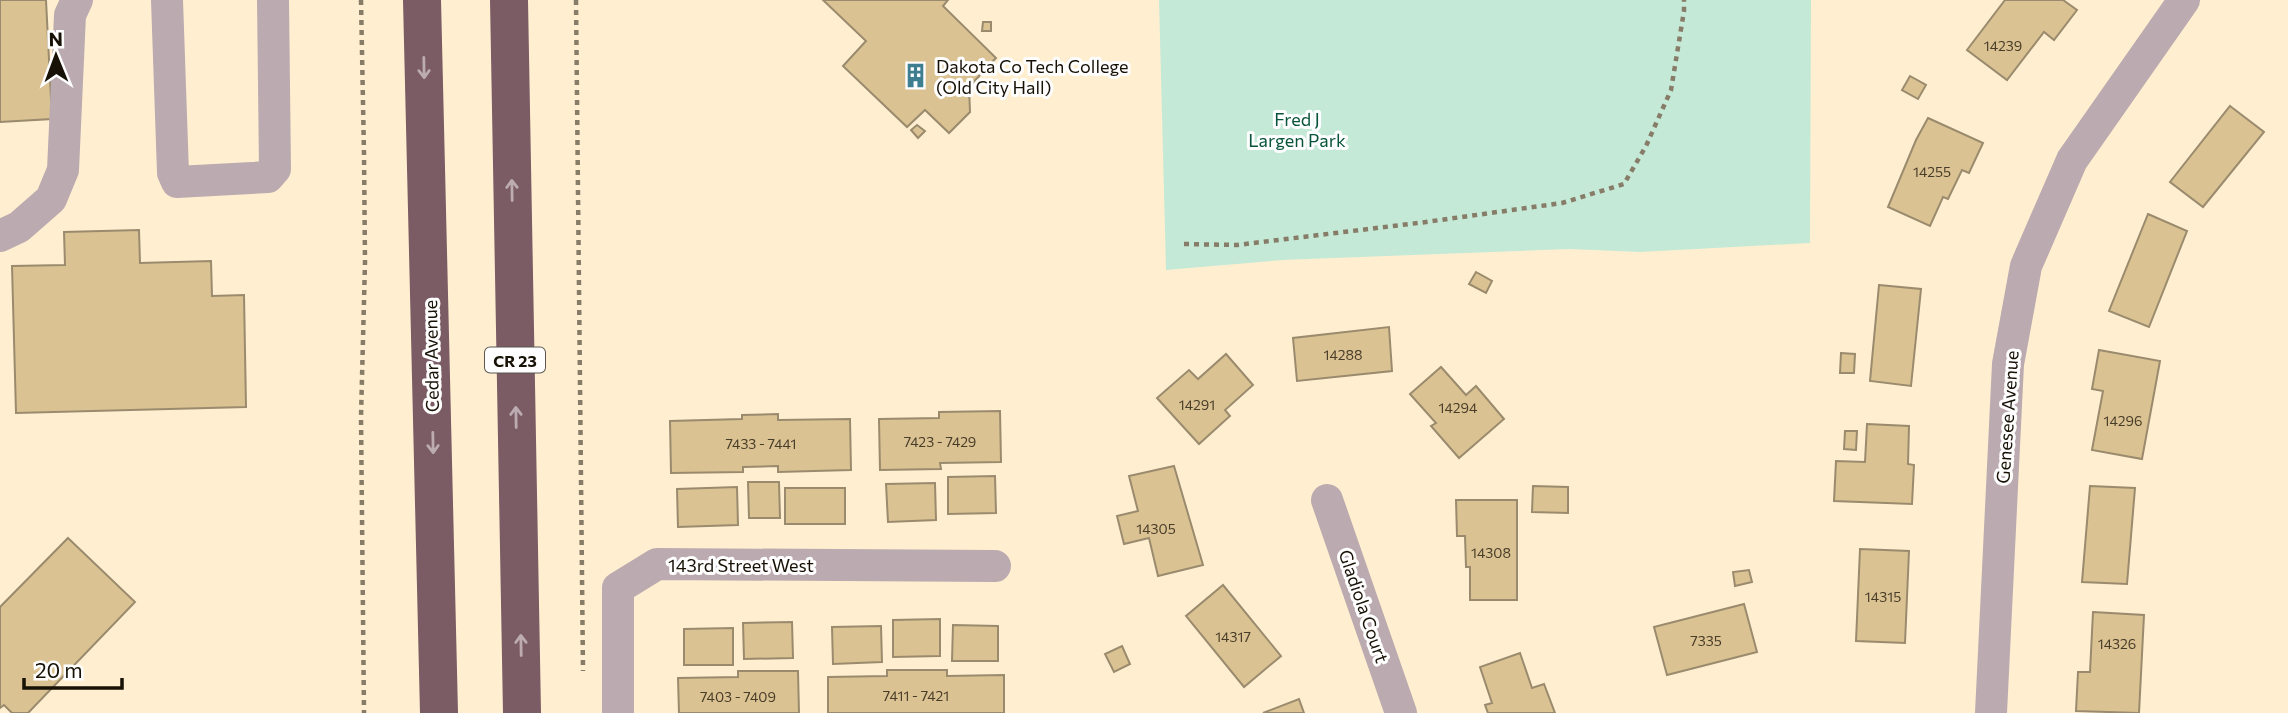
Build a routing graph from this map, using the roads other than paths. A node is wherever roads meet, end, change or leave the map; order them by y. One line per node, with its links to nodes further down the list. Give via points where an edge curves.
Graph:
1 (77, 0): 9 (street, via 70,15 63,170 51,199 19,227)
2 (167, 0): 3 (street, via 173,173 177,182 268,177 275,169)
3 (273, 0)
4 (422, 0): 12 (highway, Cedar Avenue, one-way to 12)
5 (483, 0): 8 (highway)
6 (509, 0): 8 (highway, CR 23)
7 (2184, 0): 16 (street, Genesee Avenue, via 2072,160 2026,266 2008,364)
8 (511, 135): 13 (highway, CR 23, one-way to 8)
9 (0, 236)
10 (1327, 500): 15 (street, Gladiola Court)
11 (995, 566): 14 (street, 143rd Street West, via 657,564 618,589)
12 (439, 713)
13 (522, 713)
14 (618, 713)
15 (1401, 713)
16 (1991, 713)

